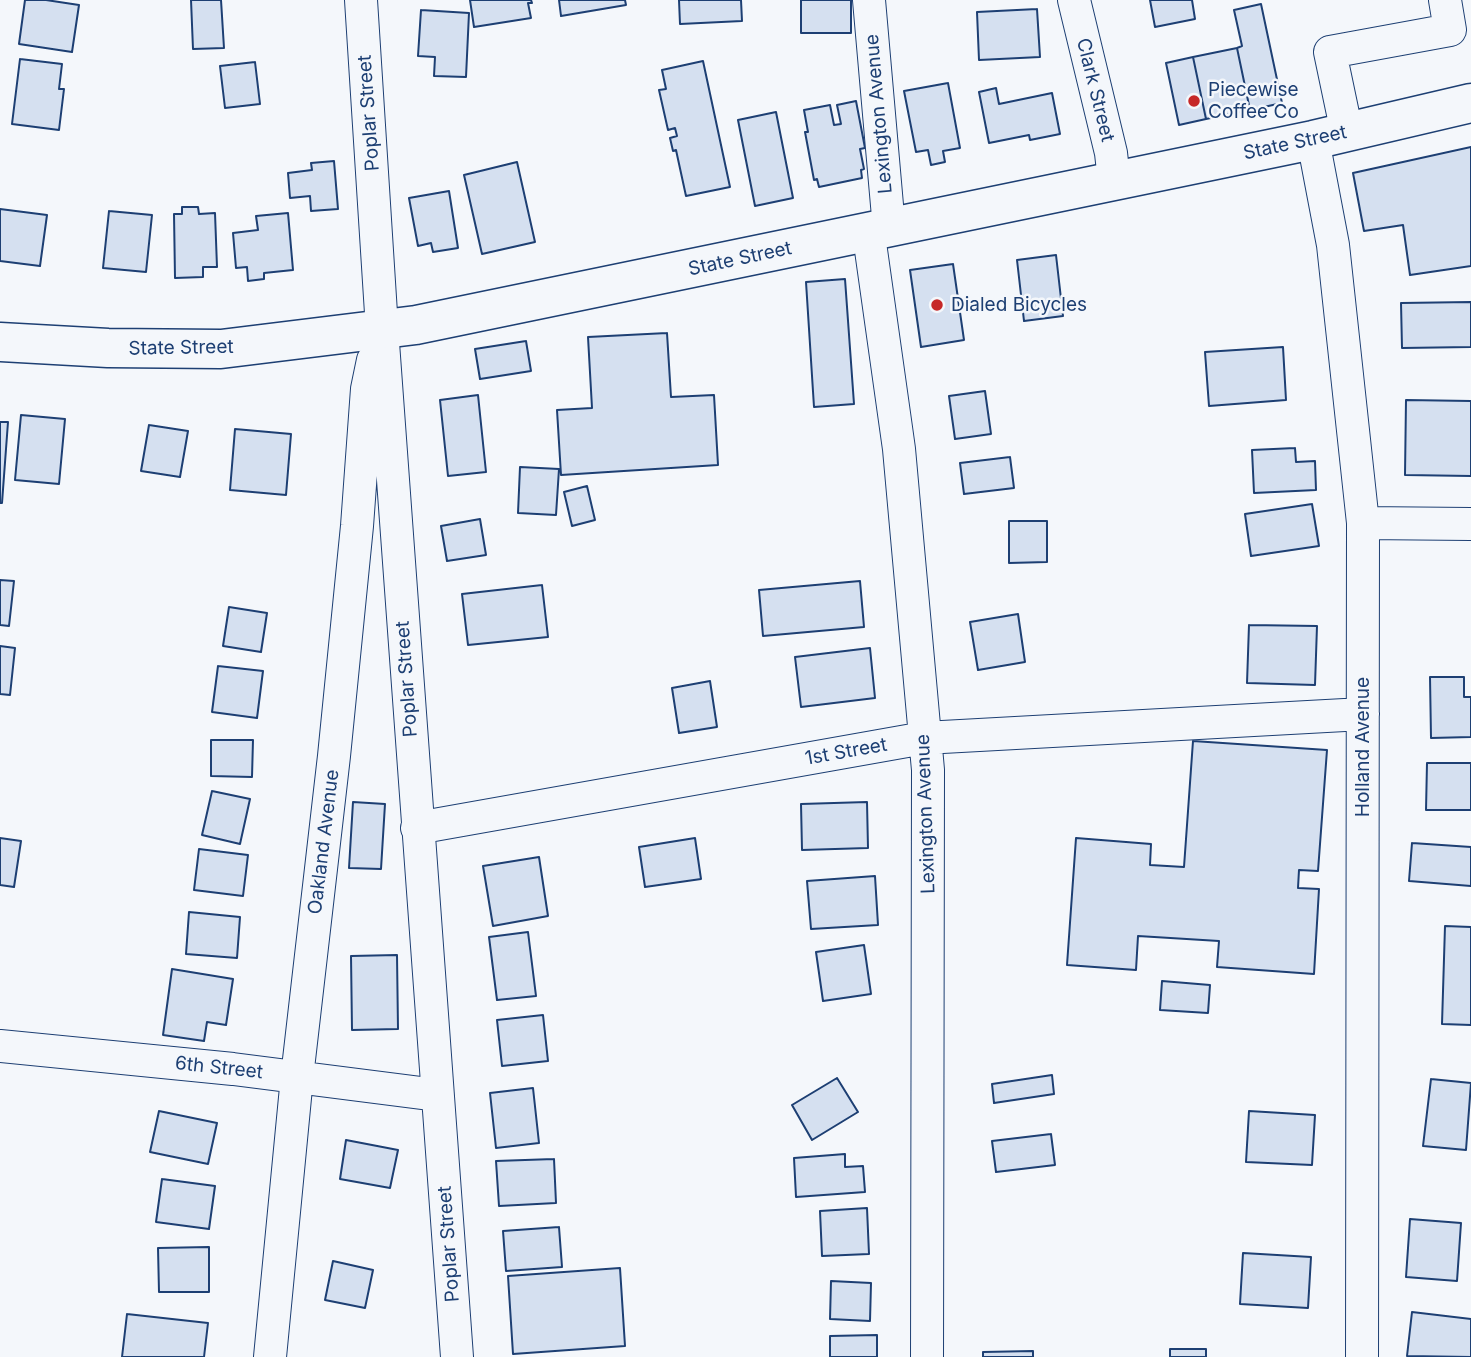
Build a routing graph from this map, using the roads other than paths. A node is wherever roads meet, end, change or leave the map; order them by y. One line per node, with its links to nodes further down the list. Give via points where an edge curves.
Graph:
1 (361, 0): 9 (street, Poplar Street)
2 (869, 0): 8 (street, Lexington Avenue)
3 (1074, 0): 7 (street, Clark Street)
4 (1445, 0): 6 (street, Holland Avenue, via 1451,30 1330,52)
5 (1471, 103): 6 (main road, State Street)
6 (1330, 137): 7 (main road, State Street); 11 (street, Holland Avenue, via 1338,287)
7 (1114, 180): 8 (main road, State Street)
8 (878, 231): 9 (main road, State Street, via 416,325); 14 (street, Lexington Avenue, via 870,243 899,449)
9 (382, 328): 10 (main road, State Street, via 221,349); 15 (street, Poplar Street); 17 (street, Oakland Avenue, via 367,389 334,756)
10 (0, 342)
11 (1363, 523): 12 (street); 13 (street, Holland Avenue)
12 (1471, 524)
13 (1363, 714): 14 (street, 1st Street); 22 (street, Holland Avenue)
14 (924, 738): 15 (street, 1st Street); 21 (street, Lexington Avenue, via 928,769)
15 (417, 828): 18 (street, Poplar Street)
16 (0, 1046): 17 (street, 6th Street)
17 (297, 1077): 18 (street, 6th Street); 19 (street, Oakland Avenue)
18 (437, 1095): 20 (street, Poplar Street)
19 (270, 1357)
20 (457, 1357)
21 (927, 1357)
22 (1362, 1357)

